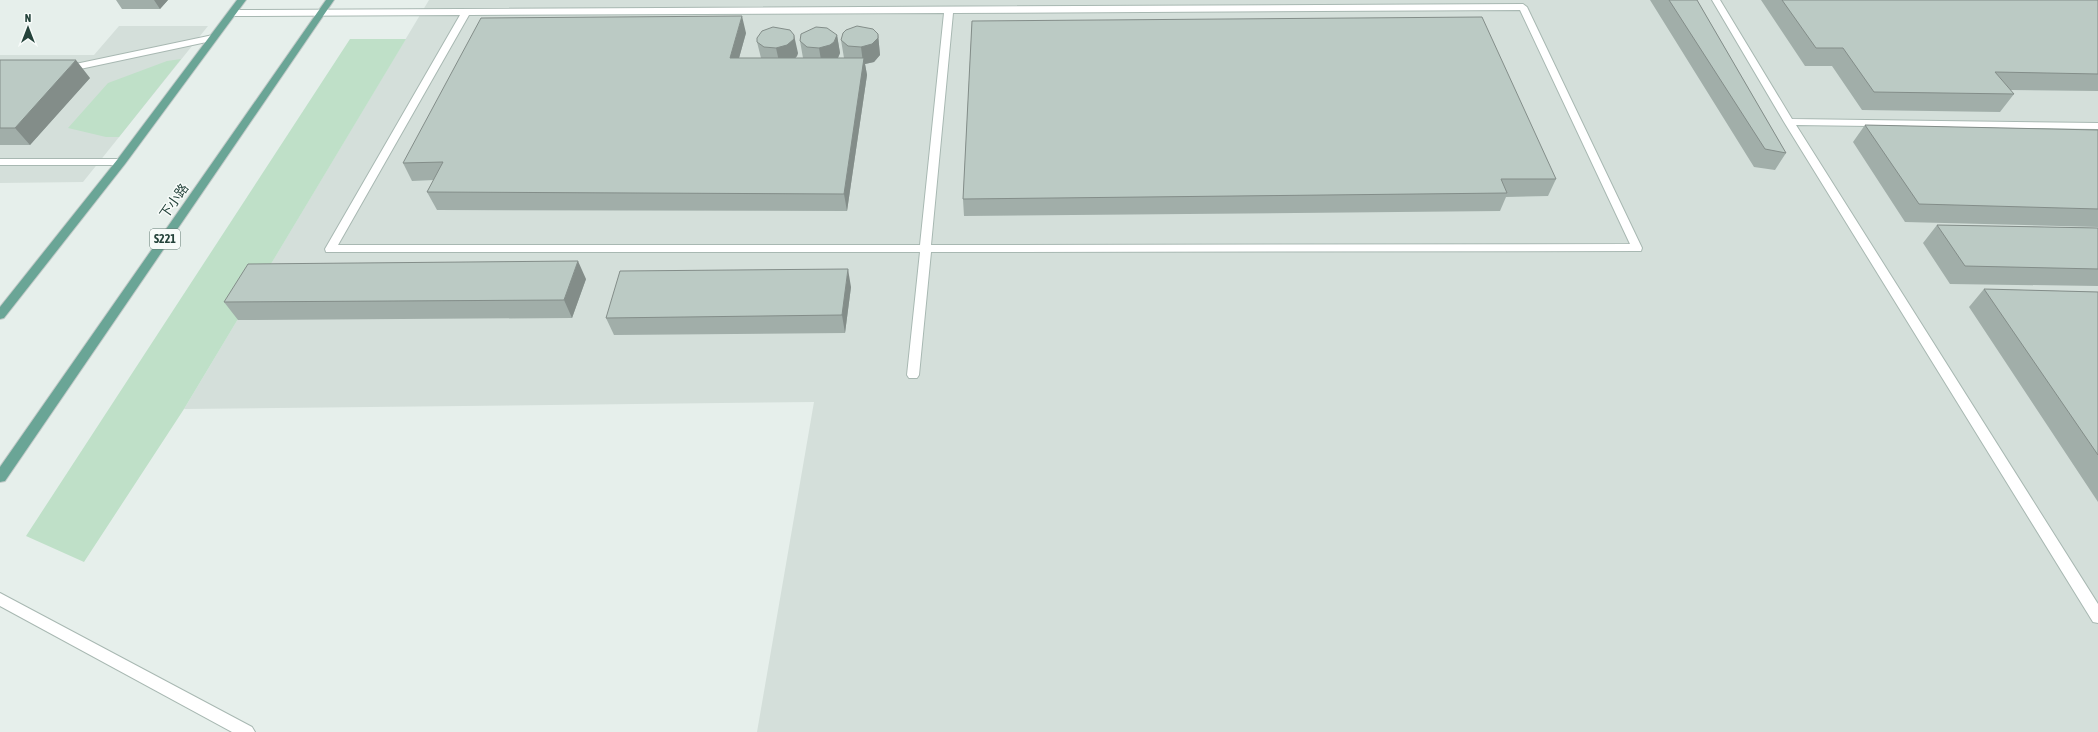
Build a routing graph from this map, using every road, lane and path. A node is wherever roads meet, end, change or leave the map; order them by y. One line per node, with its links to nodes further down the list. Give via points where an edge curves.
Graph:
1 (242, 0): 9 (main road)
2 (330, 0): 10 (main road, 下小路 / S221)
3 (927, 0): 6 (street)
4 (1716, 0): 13 (street)
5 (1227, 4): 7 (street); 17 (street, via 1522,7 1637,248)
6 (926, 10): 7 (street); 8 (street)
7 (949, 10): 17 (street)
8 (466, 12): 10 (street); 17 (street, via 330,249)
9 (232, 13): 10 (street); 11 (main road)
10 (321, 13): 20 (main road, 下小路 / S221)
11 (214, 38): 12 (street); 16 (main road)
12 (59, 71)
13 (1790, 122): 14 (street); 22 (street)
14 (2098, 126)
15 (0, 162): 16 (street)
16 (120, 162): 18 (main road)
17 (926, 248): 19 (street)
18 (0, 315)
19 (913, 375)
20 (0, 477)
21 (0, 599): 23 (street)
22 (2098, 617)
23 (246, 732)

